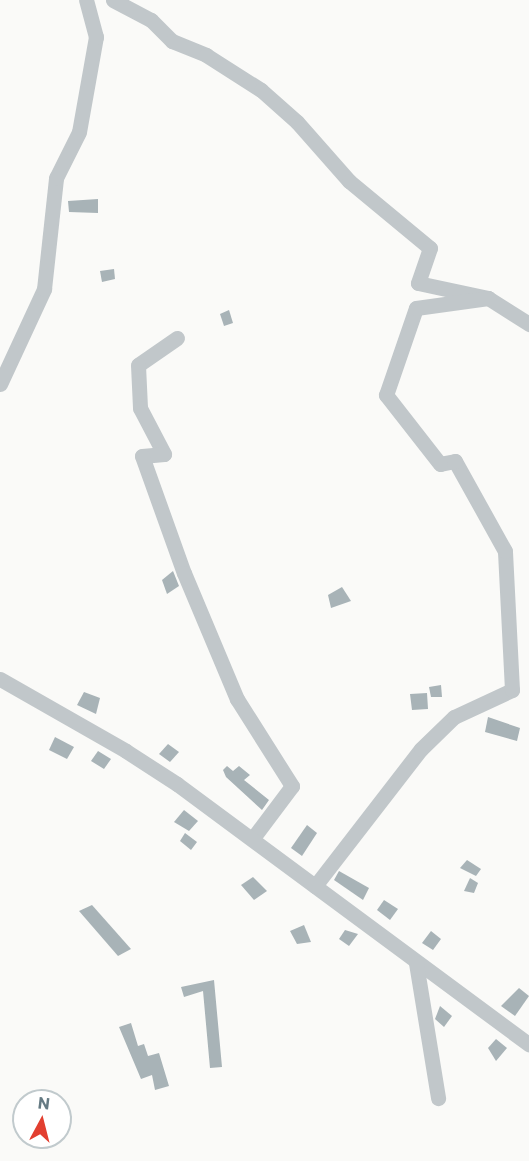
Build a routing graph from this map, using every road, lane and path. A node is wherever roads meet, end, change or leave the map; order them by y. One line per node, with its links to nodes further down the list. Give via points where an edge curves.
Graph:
1 (86, 0): 6 (street, via 96,37 79,132 57,178 44,289)
2 (113, 0): 3 (street, via 151,20 172,41 206,55 261,90 297,122 341,174 429,248 418,283)
3 (488, 298): 4 (street); 9 (street, via 416,308 386,395 440,464 455,461 505,551 512,690 454,717 421,749)
4 (529, 324)
5 (177, 338): 8 (street, via 138,365 140,408 164,454 142,456 184,573 237,699 292,786)
6 (0, 384)
7 (0, 679): 8 (street, via 126,751)
8 (253, 838): 9 (street)
9 (315, 886): 10 (street)
10 (416, 963): 11 (street); 12 (street)
11 (529, 1044)
12 (438, 1098)

